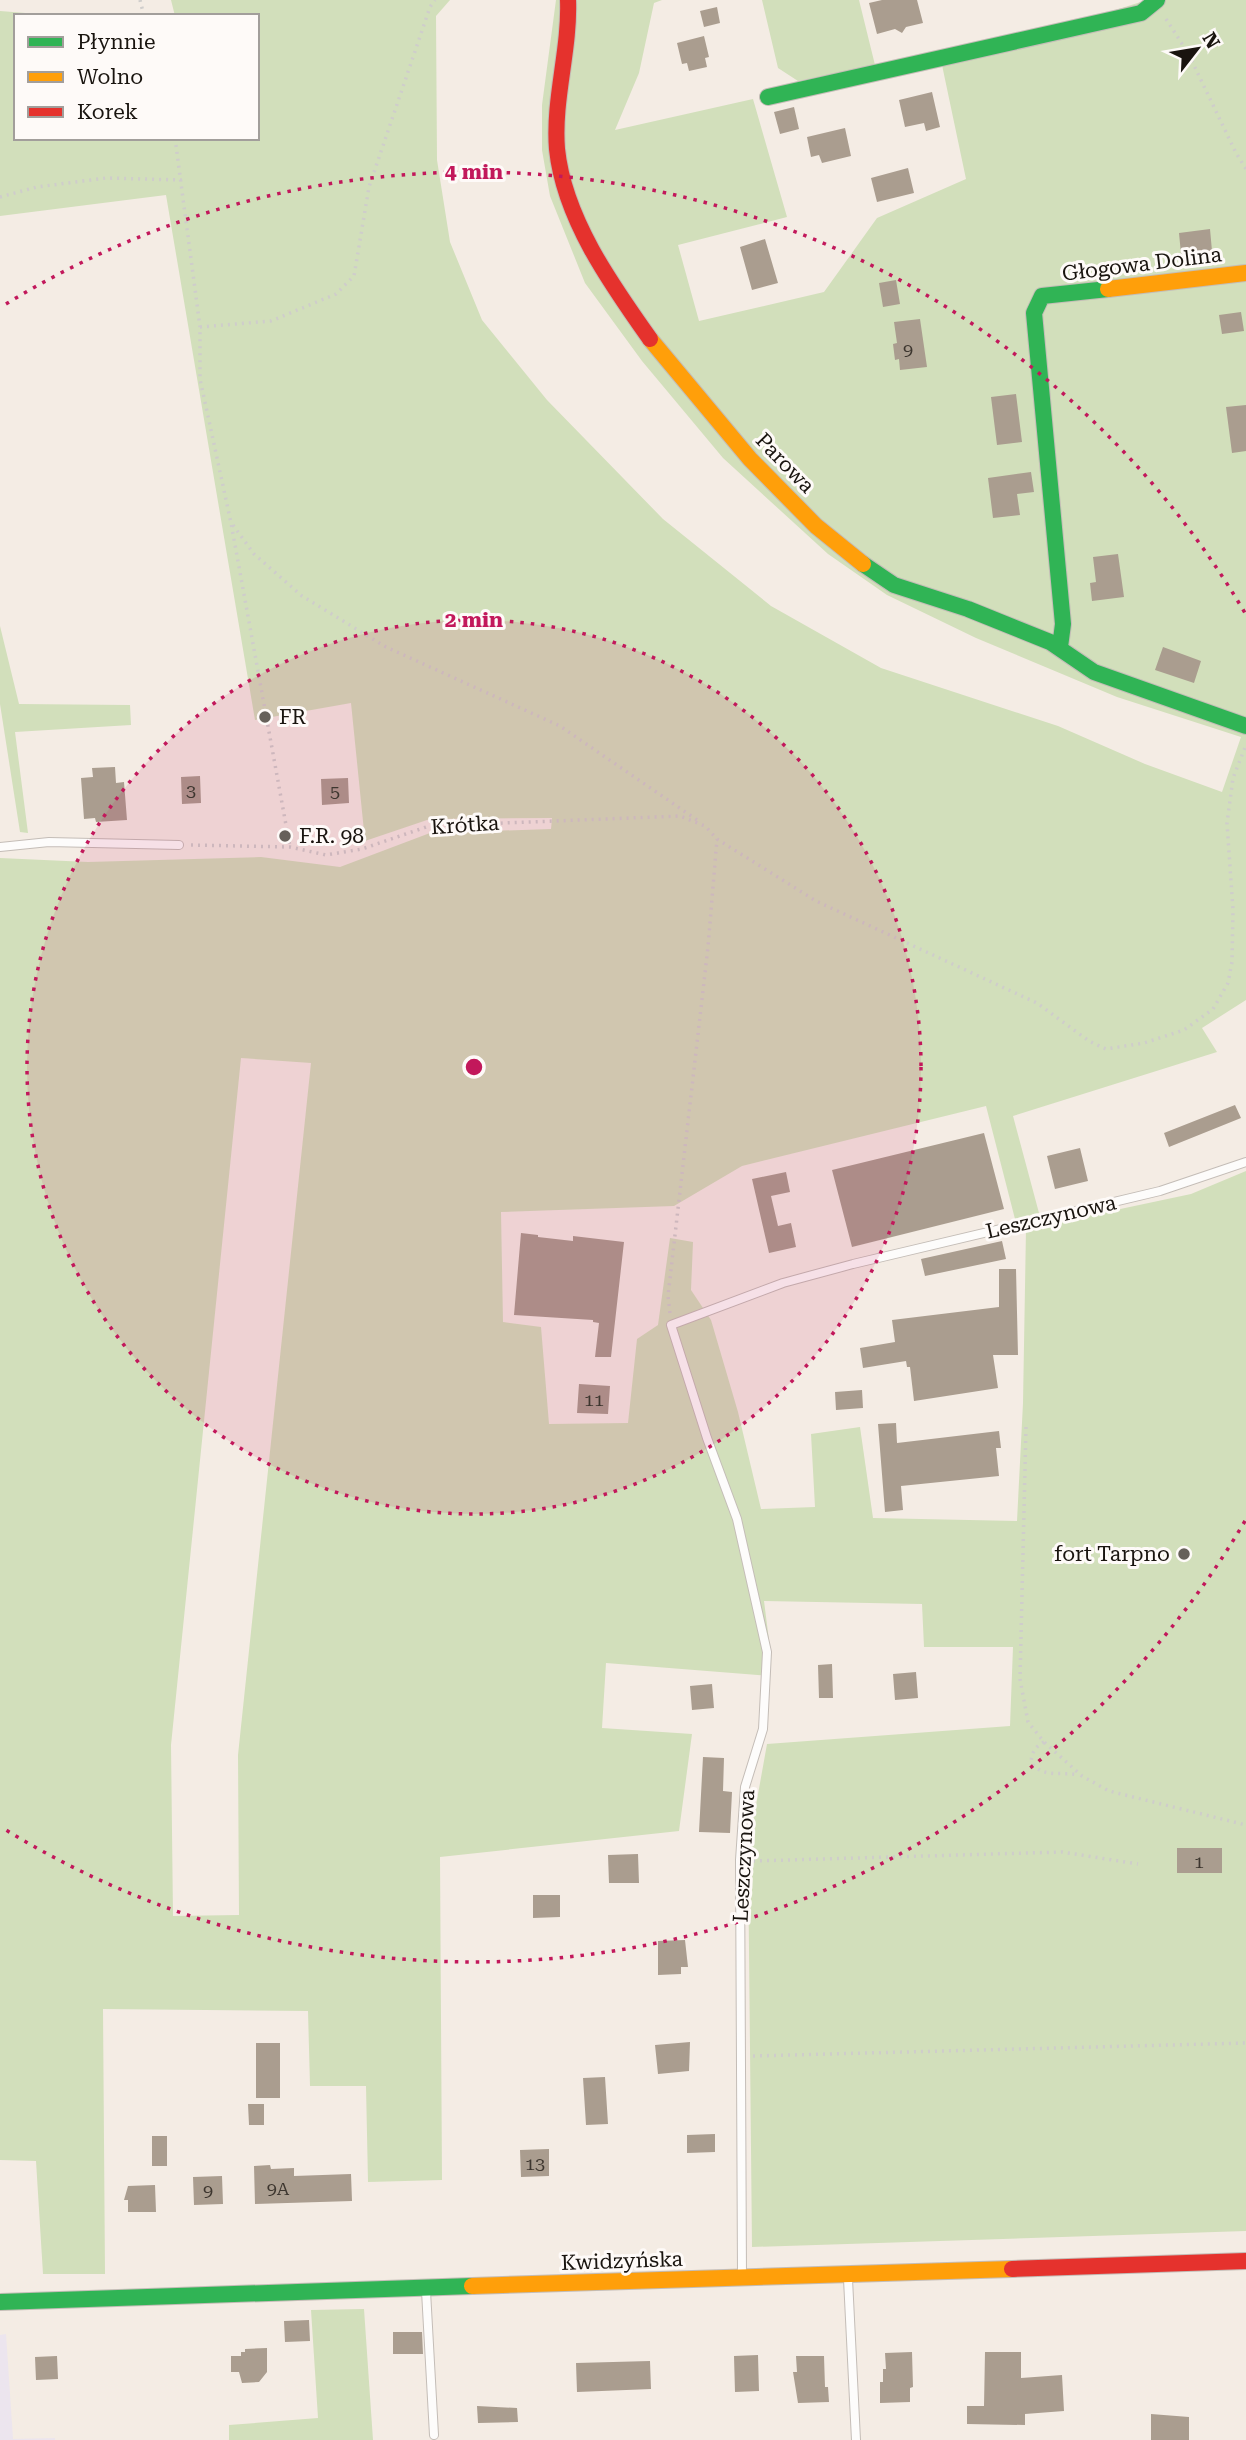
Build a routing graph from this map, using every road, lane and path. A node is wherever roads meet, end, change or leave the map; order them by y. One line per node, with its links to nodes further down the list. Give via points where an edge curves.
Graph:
1 (435, 0): 10 (path, via 369,187 354,276 336,294 271,321)
2 (568, 0): 12 (street, Parowa, via 557,135 562,176 572,210 613,286 652,342 750,459 856,560 894,584)
3 (1156, 2): 4 (street, via 1141,13); 6 (path, via 1188,53)
4 (768, 97)
5 (175, 140): 7 (path)
6 (1246, 169)
7 (182, 180): 8 (path, via 106,178); 10 (path)
8 (0, 197)
9 (1246, 273): 12 (street, Głogowa Dolina, via 1042,296 1034,313 1063,624)
10 (200, 327): 11 (path, via 200,379)
11 (231, 523): 15 (path, via 254,554 302,596 386,647 560,726); 19 (path)
12 (1060, 647): 13 (street, Parowa, via 1094,672)
13 (1246, 726)
14 (1246, 745): 16 (path, via 1233,778 1227,823 1233,910 1228,982 1213,1009 1184,1030 1144,1043 1106,1049 1089,1041 1037,1003 816,901)
15 (705, 826): 16 (path); 19 (path, Krótka, via 680,816 441,825 326,855)
16 (717, 839): 21 (path, via 668,1296)
17 (179, 845): 18 (lane, via 49,842); 19 (path, Krótka)
18 (0, 847)
19 (290, 847)
20 (1246, 1161): 21 (lane, Leszczynowa, via 1160,1191 783,1283)
21 (671, 1325): 32 (lane, Leszczynowa, via 737,1519 767,1653 763,1729 745,1787 740,1860)
22 (1026, 1427): 23 (path, via 1020,1679 1028,1722)
23 (1044, 1742): 24 (path); 24 (path, via 1031,1754 1035,1768 1043,1773)
24 (1082, 1776): 25 (path, via 1108,1791)
25 (1246, 1825)
26 (753, 1861): 27 (path, via 1062,1852)
27 (1138, 1864)
28 (1246, 2043): 29 (path)
29 (747, 2056)
30 (1246, 2261): 31 (street, Kwidzyńska)
31 (848, 2274): 32 (street, Kwidzyńska); 36 (lane)
32 (742, 2278): 33 (street, Kwidzyńska)
33 (426, 2289): 34 (street, Kwidzyńska); 35 (lane)
34 (0, 2302)
35 (434, 2435)
36 (856, 2440)

